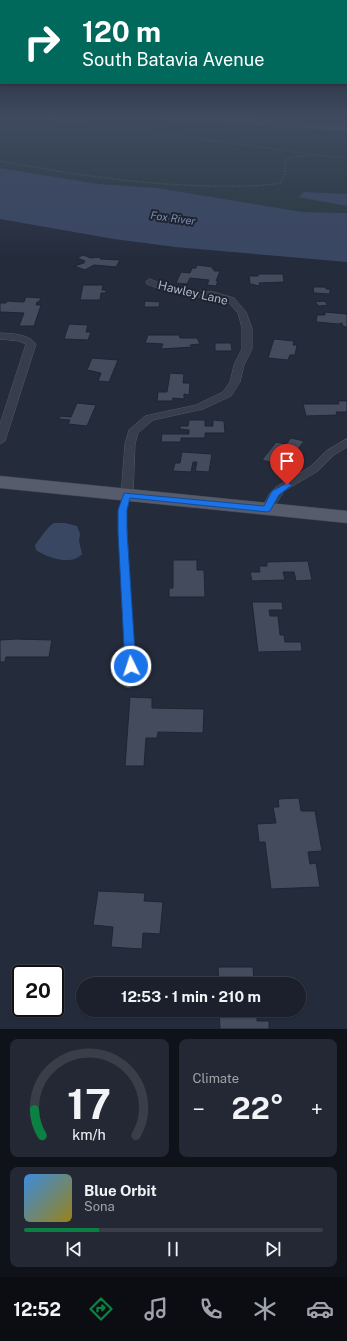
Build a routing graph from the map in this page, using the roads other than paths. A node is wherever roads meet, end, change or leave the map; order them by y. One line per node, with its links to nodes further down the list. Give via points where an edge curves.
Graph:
1 (150, 282): 6 (street, Hawley Lane, via 165,288 231,300 242,312 247,328 247,349 235,382 227,394 199,407 149,418 133,432)
2 (0, 336): 3 (street, via 21,338 31,344)
3 (0, 442)
4 (347, 442): 7 (street, via 330,453 314,469 280,489)
5 (0, 482): 6 (main road)
6 (127, 494): 7 (main road); 9 (lane, via 123,510 123,532 131,666)
7 (267, 509): 8 (main road)
8 (347, 517)
9 (128, 684)

